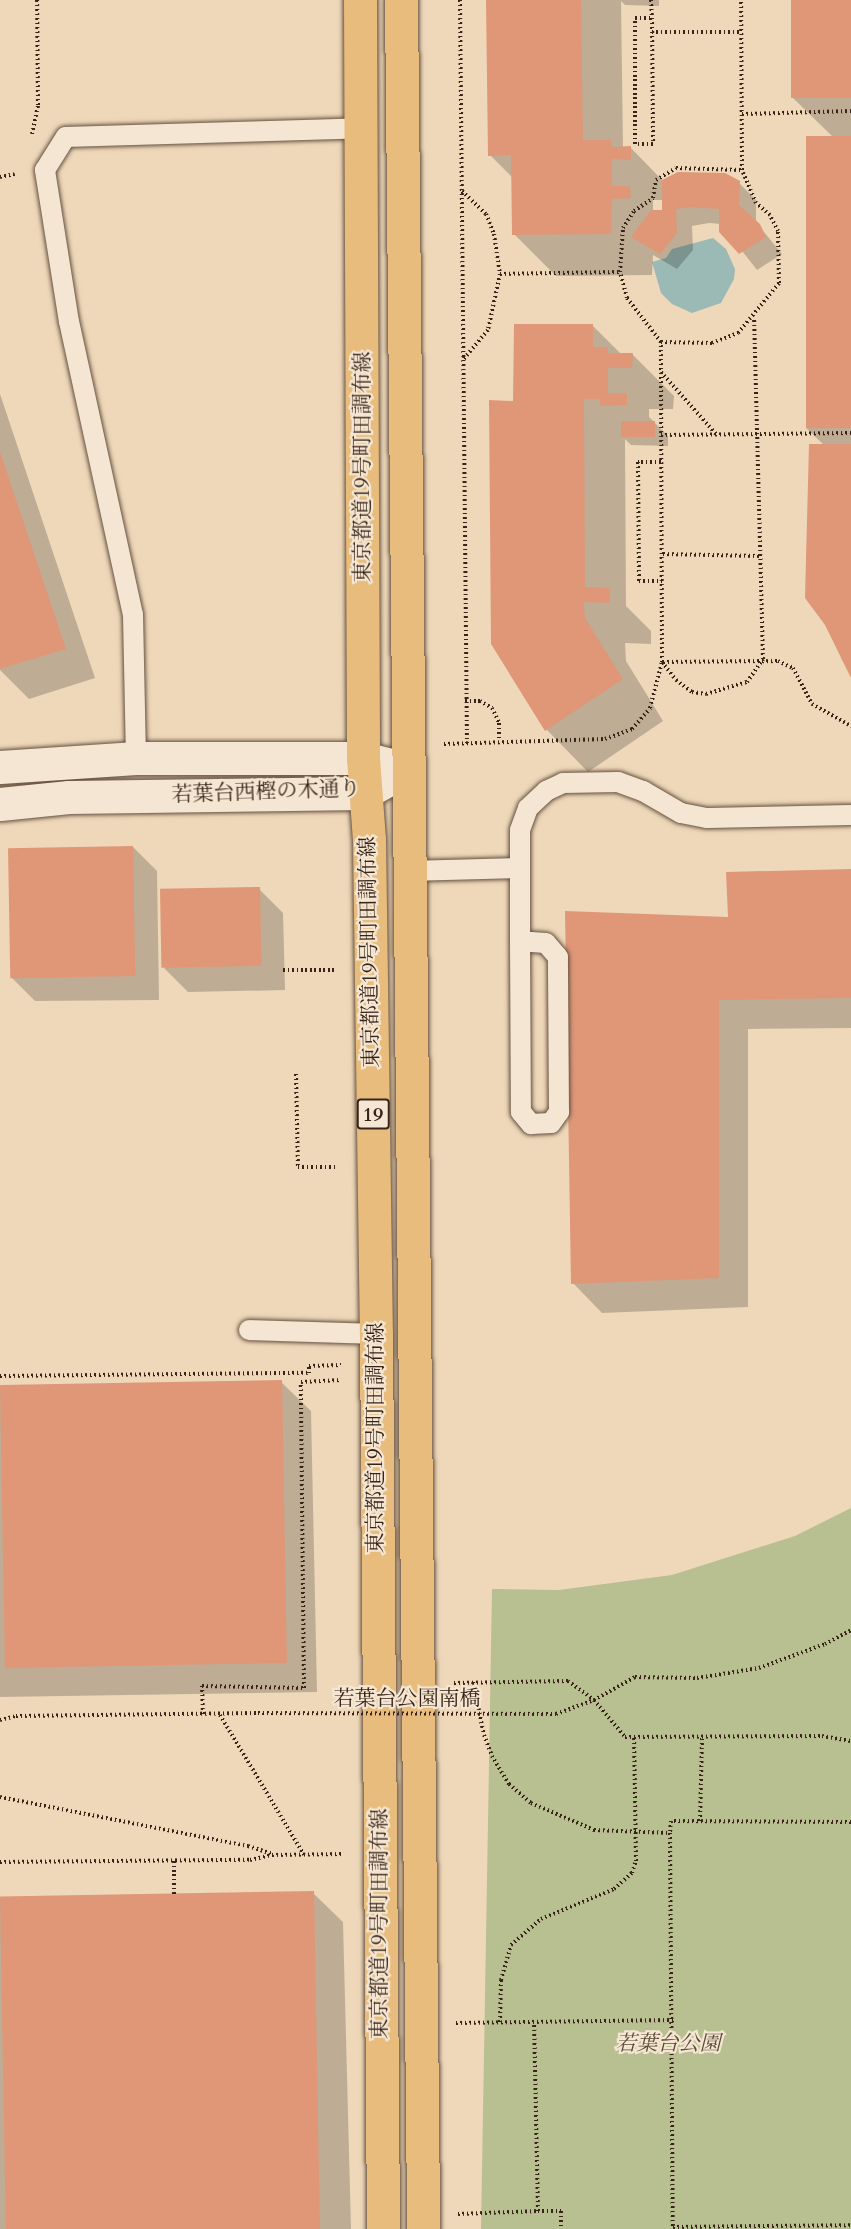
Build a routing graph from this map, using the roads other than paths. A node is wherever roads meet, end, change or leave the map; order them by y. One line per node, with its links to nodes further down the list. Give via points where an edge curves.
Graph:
1 (360, 0): 3 (main road, 東京都道19号町田調布線 / 19)
2 (401, 0): 7 (main road, 東京都道19号町田調布線 / 19)
3 (362, 128): 4 (lane, via 66,137 45,170 69,322 133,615); 5 (main road, 東京都道19号町田調布線 / 19)
4 (136, 758): 5 (street, 若葉台西樫の木通り); 6 (street, 若葉台西樫の木通り)
5 (363, 758): 7 (street, 若葉台西樫の木通り); 8 (main road, 東京都道19号町田調布線 / 19)
6 (0, 767)
7 (407, 769): 8 (street, 若葉台西樫の木通り); 12 (main road, 東京都道19号町田調布線 / 19)
8 (364, 793): 9 (street, 若葉台西樫の木通り, via 69,797); 15 (main road, 東京都道19号町田調布線 / 19, via 369,851)
9 (0, 804)
10 (851, 815): 11 (lane, via 707,818 681,813 618,782 563,783 546,791 528,808 520,830)
11 (520, 868): 12 (lane); 13 (lane)
12 (408, 871): 17 (main road, 東京都道19号町田調布線 / 19)
13 (520, 941): 13 (lane, via 521,1112 531,1124 551,1123 559,1112 558,957 546,943)
14 (249, 1330): 15 (lane)
15 (376, 1334): 16 (main road, 東京都道19号町田調布線 / 19)
16 (383, 2229)
17 (423, 2229)

